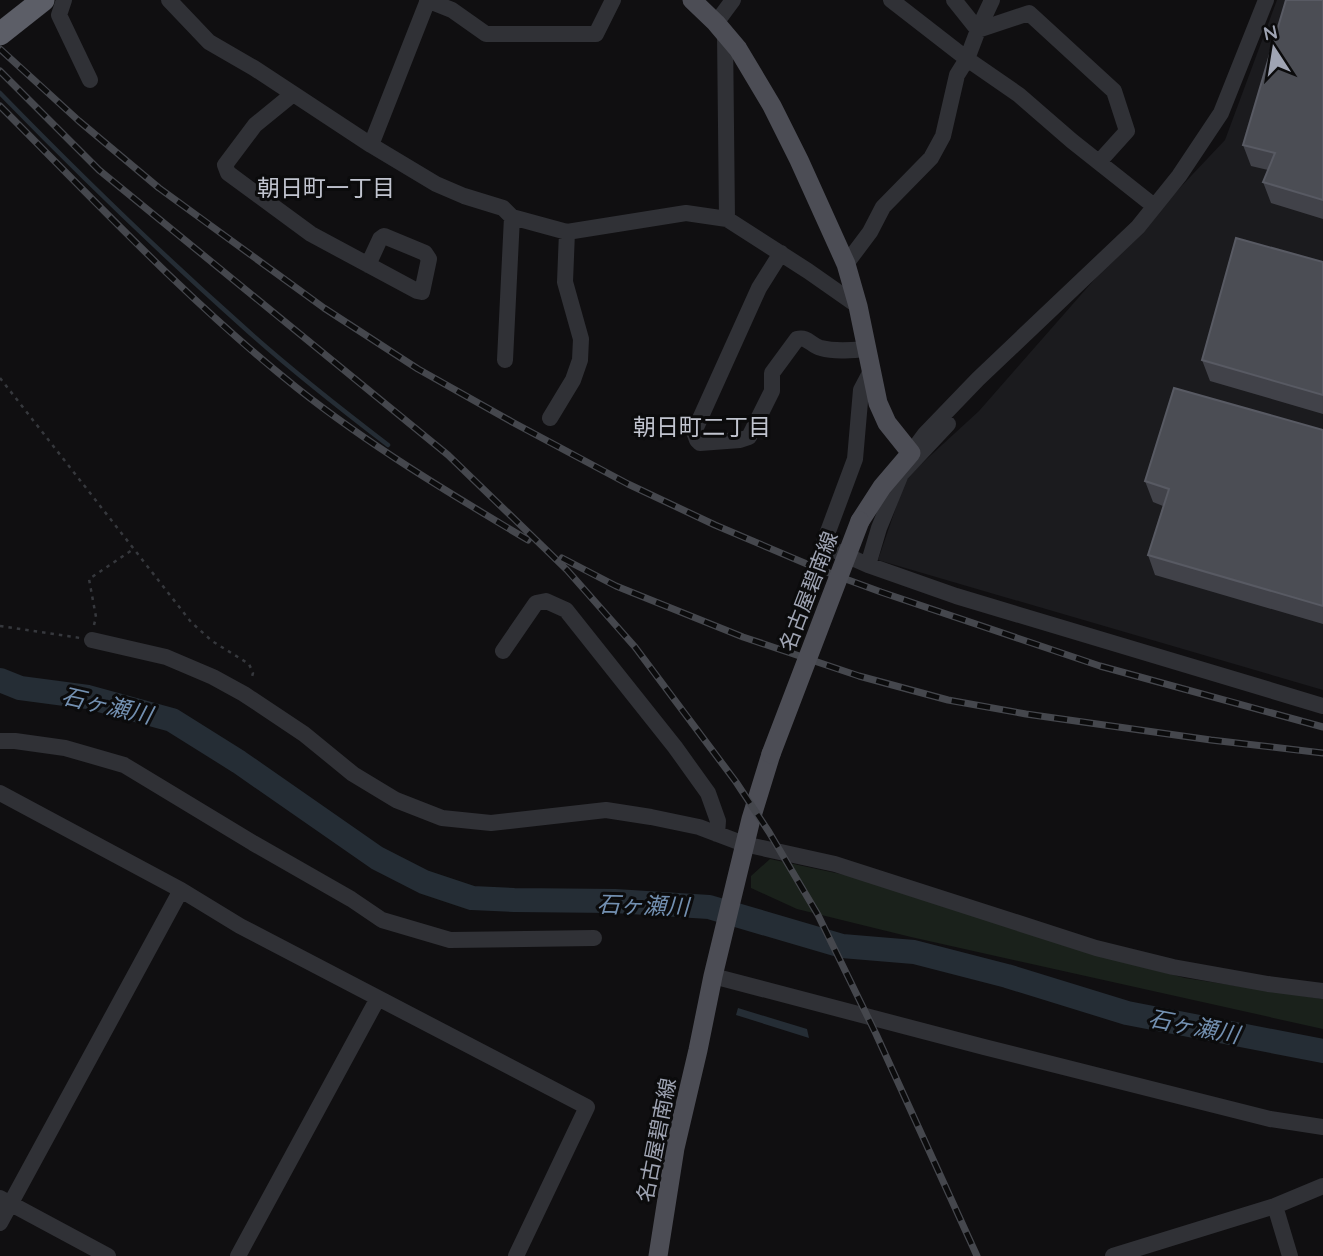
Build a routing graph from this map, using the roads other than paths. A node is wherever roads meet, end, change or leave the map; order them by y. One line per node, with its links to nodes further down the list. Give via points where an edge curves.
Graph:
1 (43, 0): 14 (highway)
2 (64, 0): 16 (street, via 59,15)
3 (169, 0): 17 (street, via 209,42)
4 (428, 0): 5 (street, via 452,10 486,34 596,34); 18 (street)
5 (613, 0)
6 (692, 0): 12 (main road)
7 (733, 0): 12 (street)
8 (891, 0): 15 (street)
9 (954, 0): 13 (street)
10 (992, 0): 13 (street)
11 (1266, 0): 20 (street, via 1220,113)
12 (720, 28): 22 (street); 25 (main road, via 772,106)
13 (978, 30): 15 (street); 19 (street, via 1029,13 1114,91 1127,131)
14 (0, 34)
15 (967, 59): 19 (street); 25 (street, via 957,75 943,136 931,158 883,207)
16 (90, 80)
17 (293, 94): 18 (street); 26 (street, via 255,125 225,169 311,234)
18 (371, 145): 21 (street, via 436,184 503,208)
19 (1099, 162): 20 (street)
20 (1154, 206): 31 (street, via 1138,228)
21 (512, 217): 23 (street); 29 (street)
22 (727, 219): 23 (street, via 686,213); 24 (street)
23 (566, 232): 32 (street, via 565,282 581,339 580,360)
24 (781, 253): 27 (street); 28 (street, via 759,288 694,432 697,440 749,437 772,391 772,373 797,339 802,337 819,348)
25 (846, 264): 27 (main road)
26 (368, 265)
27 (858, 306): 28 (main road)
28 (866, 349): 30 (main road)
29 (505, 360)
30 (871, 371): 33 (main road, via 887,423); 34 (street, via 861,390 855,459 823,545)
31 (978, 379): 33 (street); 34 (street, via 964,406 901,474)
32 (550, 418)
33 (911, 453): 41 (main road, 名古屋碧南線, bridge, via 860,521 771,754)
34 (868, 565): 37 (street, via 956,596)
35 (92, 640): 40 (street, via 166,657 213,677 304,734 353,774 396,800 442,818 491,823 606,810)
36 (503, 651): 40 (street, via 536,603 546,601 566,610 708,793 718,821)
37 (1323, 706)
38 (0, 741): 43 (street, via 65,748 124,765 382,920 450,940)
39 (0, 793): 42 (street)
40 (717, 834): 41 (street)
41 (744, 844): 44 (main road, 名古屋碧南線); 45 (street, via 835,864 1096,948 1160,964)
42 (181, 890): 46 (street); 49 (street)
43 (594, 938)
44 (714, 971): 47 (street, via 971,1044 1270,1119); 55 (main road, 名古屋碧南線, via 675,1148)
45 (1323, 991)
46 (378, 999): 53 (street); 54 (street, via 587,1107)
47 (1323, 1127)
48 (1323, 1186): 50 (street)
49 (5, 1200): 51 (street); 52 (street)
50 (1275, 1206): 56 (street); 57 (street)
51 (0, 1223)
52 (108, 1256)
53 (238, 1256)
54 (516, 1256)
55 (658, 1256)
56 (1113, 1256)
57 (1290, 1256)

